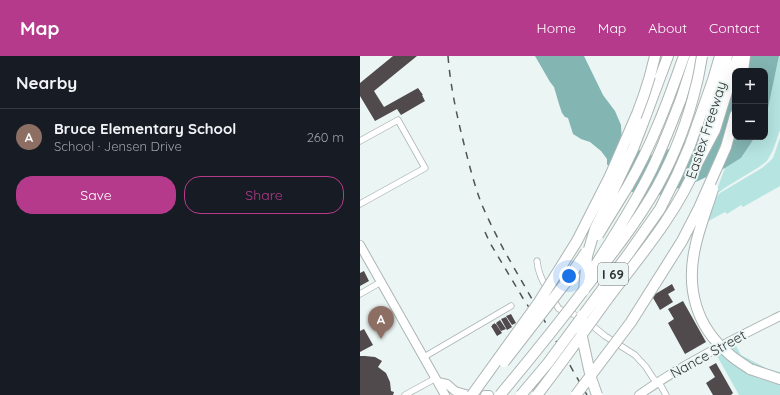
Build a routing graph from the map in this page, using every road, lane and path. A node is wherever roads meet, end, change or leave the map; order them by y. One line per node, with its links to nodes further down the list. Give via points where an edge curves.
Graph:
1 (655, 56): 33 (highway, bridge, via 636,117 577,241 539,302)
2 (664, 56): 12 (highway)
3 (668, 56): 12 (highway)
4 (684, 56): 33 (highway, bridge, via 653,138 636,173 602,229 561,288 506,359)
5 (695, 56): 23 (highway, bridge, via 668,133 651,170)
6 (702, 56): 23 (highway, Eastex Freeway / I 69, bridge, via 688,113 657,187 618,246)
7 (720, 56): 37 (highway, I 69, bridge, via 690,144 660,209 548,363)
8 (727, 56): 16 (highway, Eastex Freeway / I 69)
9 (738, 56): 16 (highway, via 715,130)
10 (745, 56): 11 (highway)
11 (743, 68)
12 (661, 72): 40 (highway, bridge, via 633,149 595,229 586,256 582,337)
13 (732, 125): 15 (highway)
14 (360, 141): 17 (street, via 398,120 424,168)
15 (726, 147): 26 (highway, bridge, via 695,246 691,276 696,306 704,327 728,354 750,369); 39 (highway, bridge, via 682,241 631,322)
16 (697, 164): 38 (highway, Eastex Freeway / I 69, bridge, via 674,209 644,253)
17 (360, 204)
18 (360, 245): 20 (main road)
19 (537, 262): 28 (street, via 543,283 559,309 589,323 635,355)
20 (381, 282): 21 (street); 25 (main road)
21 (360, 294)
22 (511, 306): 25 (street)
23 (564, 316): 36 (highway, Eastex Freeway / I 69, bridge)
24 (780, 316): 28 (main road, Nance Street)
25 (424, 357): 27 (main road)
26 (780, 379)
27 (437, 380): 29 (street); 30 (main road); 31 (main road); 32 (main road, via 455,391)
28 (657, 382): 41 (main road, Nance Street); 42 (street)
29 (405, 395)
30 (439, 395)
31 (445, 395)
32 (469, 395)
33 (474, 395)
34 (485, 395): 35 (main road)
35 (489, 395)
36 (500, 395)
37 (521, 395)
38 (537, 395)
39 (576, 395)
40 (597, 395)
41 (639, 395)
42 (666, 395)

